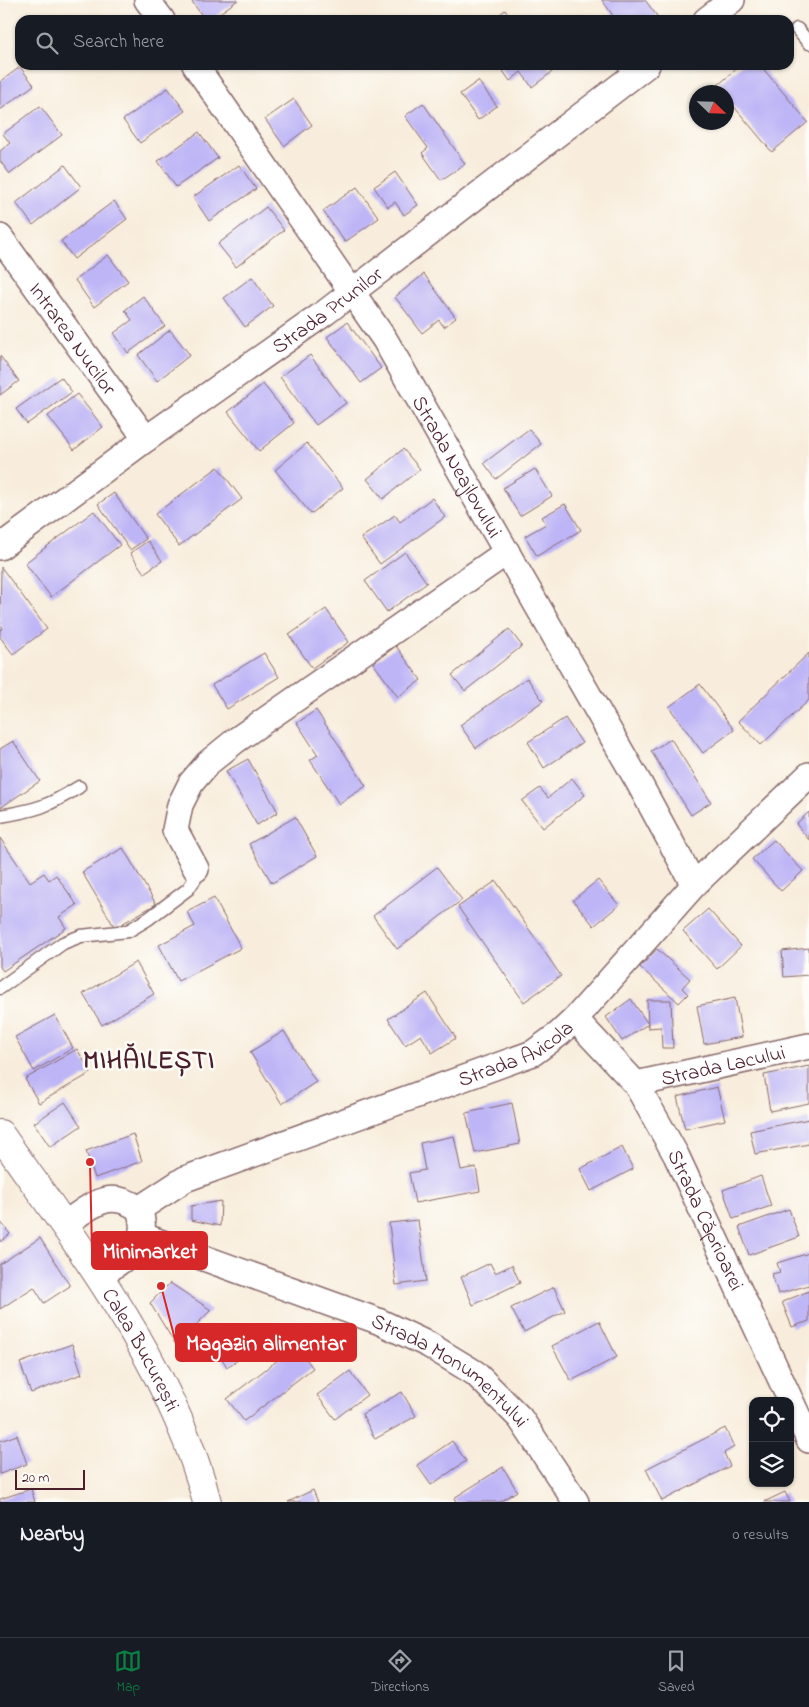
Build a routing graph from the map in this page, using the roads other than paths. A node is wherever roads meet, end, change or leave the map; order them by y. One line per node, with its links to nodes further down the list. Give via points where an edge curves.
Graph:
1 (147, 0): 3 (street)
2 (732, 0): 4 (street)
3 (158, 15)
4 (712, 15)
5 (797, 29): 6 (lane)
6 (809, 43)
7 (198, 70): 10 (street, Strada Neajlovului)
8 (640, 70): 10 (street, Strada Prunilor)
9 (0, 237): 11 (street, Intrarea Nucilor)
10 (352, 291): 11 (street, Strada Prunilor); 13 (street, Strada Neajlovului, via 404,372)
11 (146, 439): 12 (street, Strada Prunilor)
12 (0, 547)
13 (507, 552): 17 (street, via 208,763 183,798 175,830); 18 (street, Strada Neajlovului)
14 (809, 775): 18 (street, Strada Avicola)
15 (79, 787): 16 (lane, via 53,804)
16 (0, 816)
17 (196, 869): 19 (lane, via 195,879 188,889 135,927 128,931 81,936 63,943)
18 (694, 885): 20 (street, Strada Avicola)
19 (0, 988)
20 (575, 1019): 22 (street, Strada Căprioarei); 24 (street, Strada Avicola, via 533,1053 185,1178)
21 (809, 1046): 22 (street, Strada Lacului)
22 (636, 1084): 28 (street, Strada Căprioarei, via 676,1155)
23 (3, 1145): 25 (main road, Calea București)
24 (139, 1209): 25 (street, via 122,1199 105,1199); 26 (street)
25 (64, 1224): 27 (main road, Calea București)
26 (143, 1236): 27 (street, via 132,1252); 30 (street, Strada Monumentului, via 378,1321 429,1345 475,1373 520,1418)
27 (100, 1276): 29 (main road, Calea București, via 152,1367 181,1426)
28 (809, 1440)
29 (207, 1502)
30 (576, 1502)

